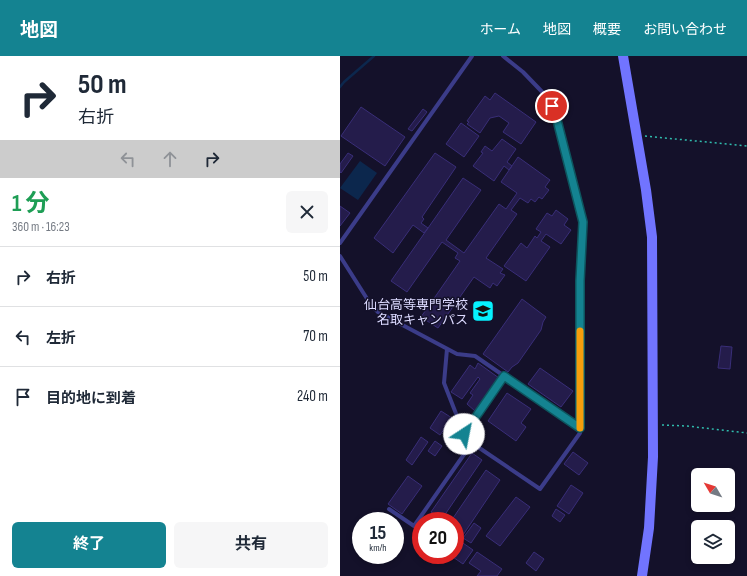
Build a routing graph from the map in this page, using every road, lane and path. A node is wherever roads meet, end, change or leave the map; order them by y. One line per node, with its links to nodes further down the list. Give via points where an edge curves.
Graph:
1 (472, 56): 6 (lane)
2 (503, 56): 11 (lane, via 548,98 557,120 583,222 580,281)
3 (623, 56): 4 (street)
4 (636, 136): 5 (path); 10 (street, via 652,237)
5 (747, 146)
6 (340, 243)
7 (340, 256): 8 (lane, via 378,312)
8 (447, 349): 9 (lane, via 457,354 475,356); 12 (lane, via 444,383)
9 (504, 376): 11 (lane); 12 (lane)
10 (654, 425): 13 (path, via 687,426); 16 (street, via 649,528)
11 (580, 428): 14 (lane, via 580,433 540,489)
12 (464, 434): 14 (lane)
13 (747, 434)
14 (472, 443): 15 (lane, via 414,526)
15 (389, 509)
16 (642, 576)

